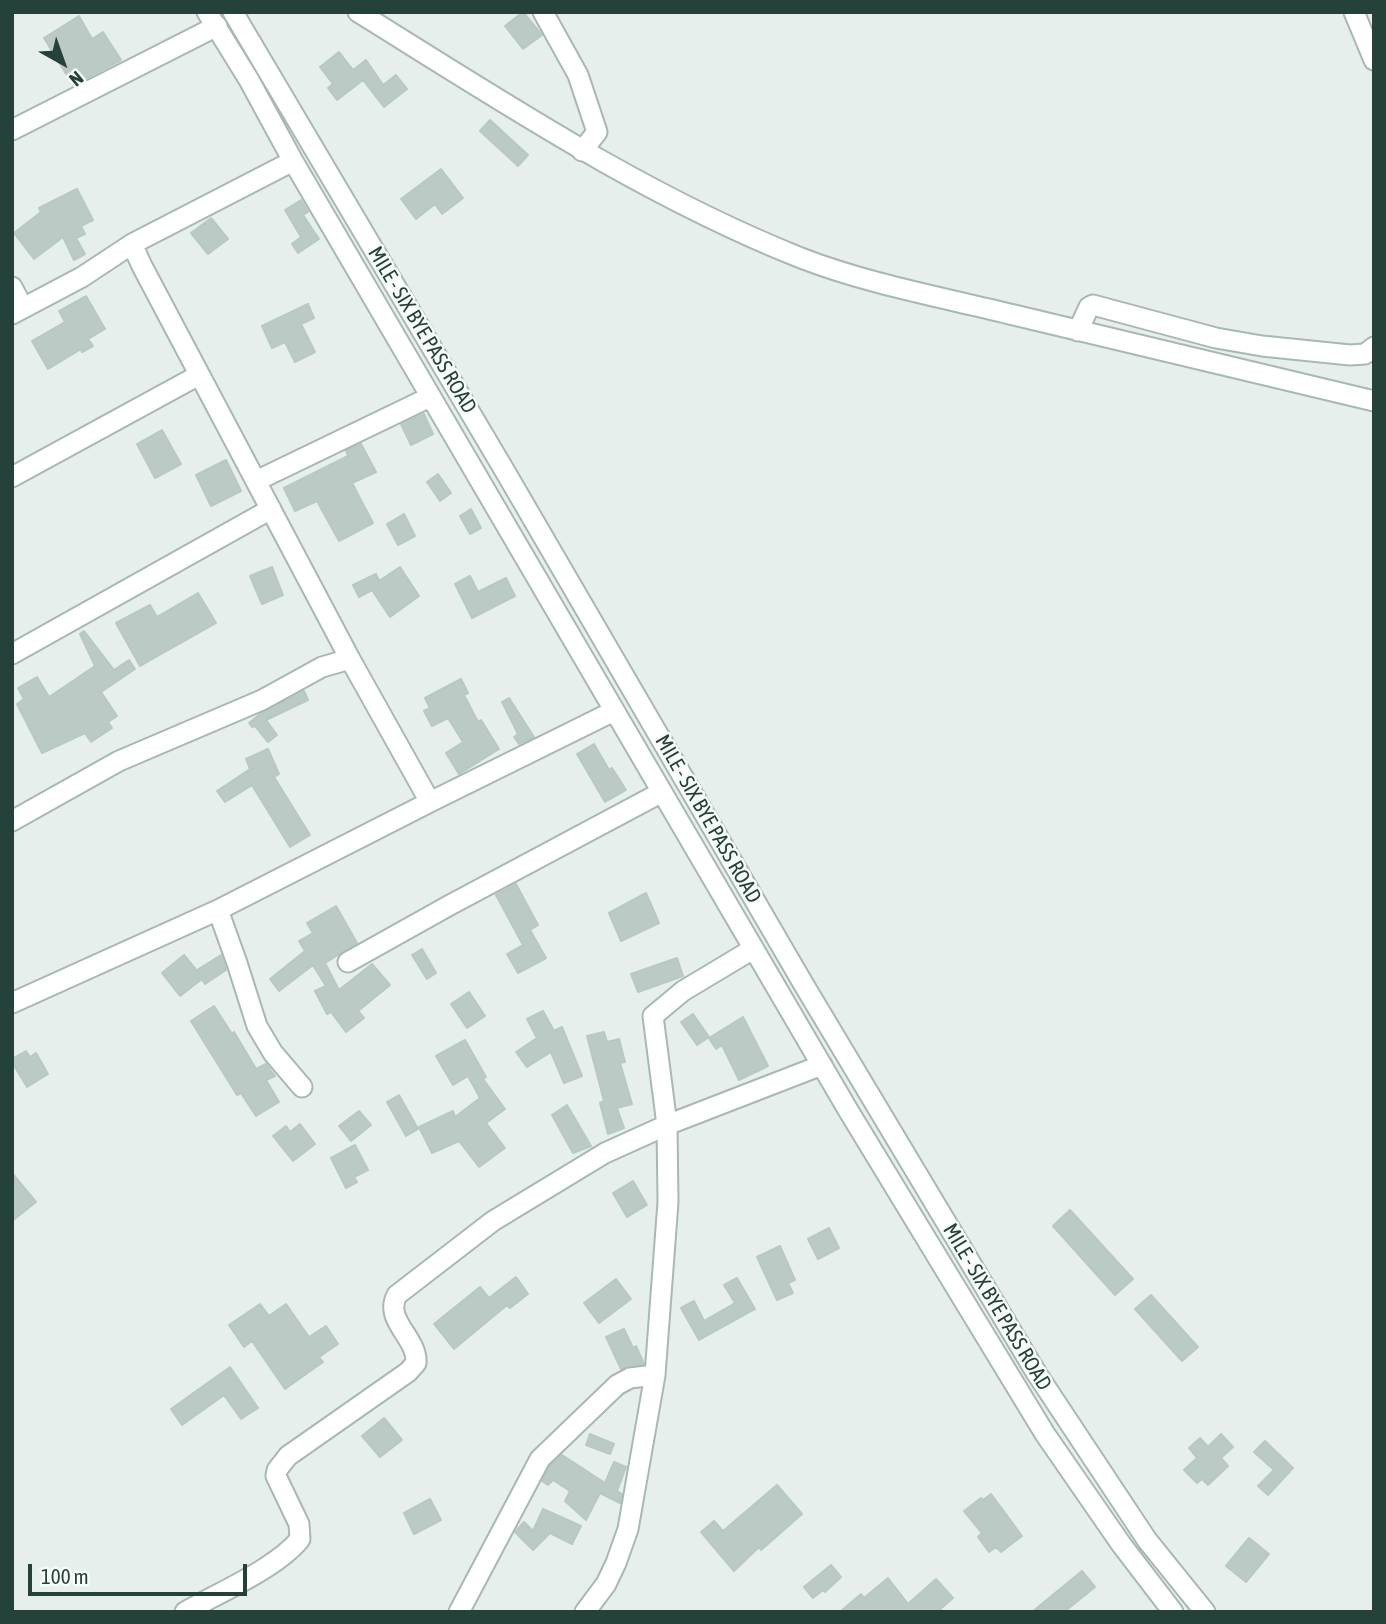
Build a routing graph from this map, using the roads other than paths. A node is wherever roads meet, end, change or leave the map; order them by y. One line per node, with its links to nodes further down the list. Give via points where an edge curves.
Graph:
1 (233, 12): 30 (street, MILE - SIX BYE PASS ROAD)
2 (358, 12): 8 (street)
3 (543, 12): 8 (street, via 578,75 597,132)
4 (1354, 12): 6 (street)
5 (212, 19): 7 (street); 9 (street)
6 (1374, 60)
7 (12, 130)
8 (582, 151): 13 (street, via 685,207 804,259)
9 (293, 161): 10 (street); 16 (street)
10 (132, 244): 12 (street); 15 (street)
11 (12, 287): 12 (street)
12 (17, 311)
13 (1078, 331): 14 (street, via 1094,305 1262,346 1350,355 1365,354); 17 (street)
14 (1374, 346)
15 (199, 375): 18 (street); 19 (street)
16 (430, 397): 19 (street); 23 (street)
17 (1374, 401)
18 (12, 477)
19 (256, 481): 20 (street)
20 (271, 509): 21 (street); 22 (street)
21 (12, 654)
22 (350, 659): 25 (street); 26 (street, via 322,667 262,701 119,761)
23 (614, 712): 24 (street); 25 (street)
24 (662, 792): 28 (street); 29 (street)
25 (430, 802): 27 (street)
26 (12, 821)
27 (218, 911): 32 (street); 34 (street, via 257,1026)
28 (753, 949): 31 (street); 35 (street, via 683,991 653,1016)
29 (348, 962)
30 (804, 985): 31 (street); 41 (street, MILE - SIX BYE PASS ROAD, via 1037,1374 1147,1540)
31 (783, 999): 33 (street)
32 (12, 1003)
33 (822, 1065): 35 (street); 40 (street, via 1045,1434)
34 (302, 1087)
35 (667, 1125): 36 (street, via 668,1202); 37 (street, via 605,1153 493,1221 397,1295 392,1310 412,1345 416,1363 288,1456 277,1470 299,1524 300,1539 262,1569)
36 (655, 1374): 38 (street, via 617,1385 540,1458); 39 (street, via 628,1529 606,1584)
37 (185, 1612)
38 (459, 1612)
39 (585, 1612)
40 (1173, 1612)
41 (1205, 1612)

